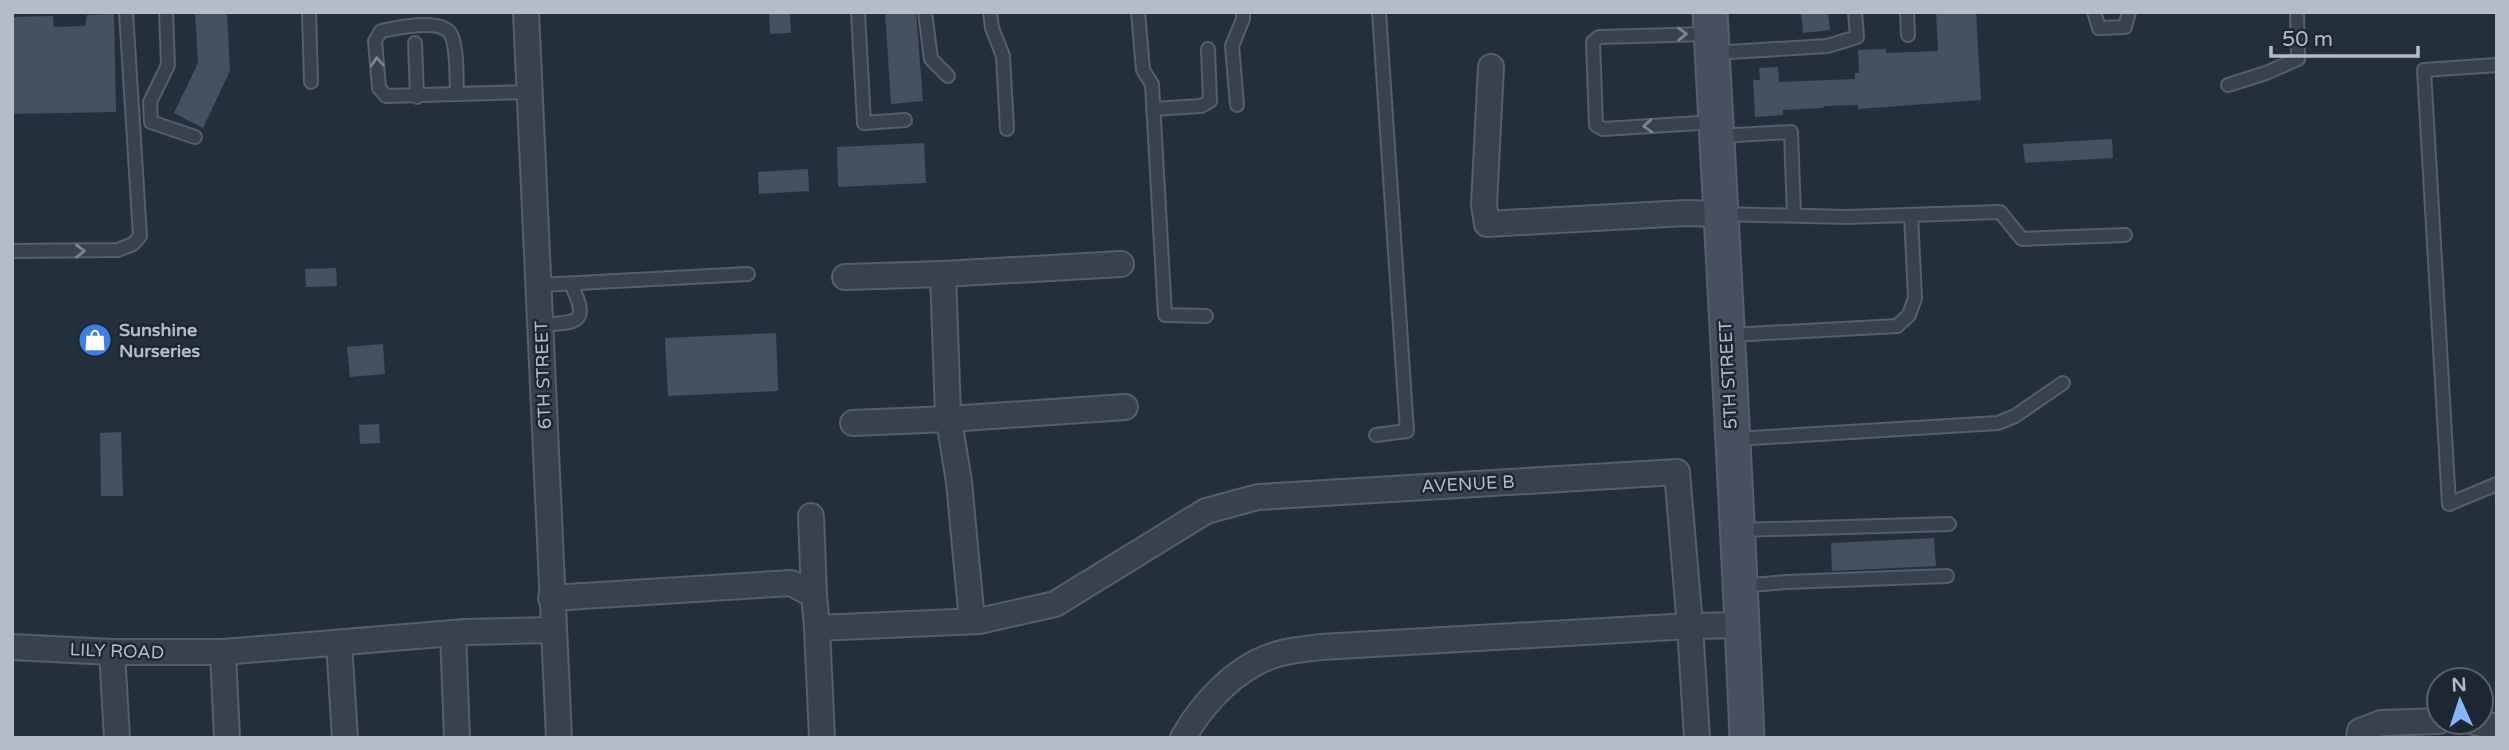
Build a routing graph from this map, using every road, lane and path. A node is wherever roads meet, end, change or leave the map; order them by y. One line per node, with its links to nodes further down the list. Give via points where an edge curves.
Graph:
1 (126, 12): 38 (lane, one-way to 1, via 118,250 140,236)
2 (166, 12): 33 (lane, via 168,65 150,102 151,122)
3 (309, 12): 23 (lane)
4 (526, 12): 25 (street, 6TH STREET)
5 (858, 12): 30 (lane, via 864,123)
6 (925, 12): 22 (lane, via 931,59)
7 (990, 12): 31 (lane, via 1003,56)
8 (1138, 12): 29 (lane, via 1143,70 1152,84)
9 (1243, 12): 28 (lane, via 1232,46)
10 (1378, 12): 52 (lane, via 1407,431)
11 (1855, 12): 16 (lane, via 1857,37 1826,46)
12 (1907, 12): 17 (lane)
13 (2094, 12): 14 (lane, via 2099,28 2125,27)
14 (2129, 12)
15 (2297, 12): 24 (lane, via 2298,59)
16 (1711, 33): 32 (main road, 5TH STREET); 32 (lane, one-way to 16, via 1603,129 1596,125 1593,42 1599,37)
17 (1909, 35)
18 (415, 43): 27 (lane)
19 (1208, 49): 29 (lane, via 1210,101 1201,106)
20 (2497, 65): 54 (lane, via 2424,70 2449,504)
21 (1491, 67): 34 (street, via 1487,224)
22 (948, 76)
23 (311, 82)
24 (2228, 85)
25 (530, 92): 26 (lane); 44 (street, 6TH STREET)
26 (457, 94): 27 (lane); 27 (lane, one-way to 26, via 386,96 379,88 375,41 381,31 440,25 454,45)
27 (417, 97)
28 (1237, 105)
29 (1153, 109): 45 (lane, via 1165,315)
30 (905, 121)
31 (1007, 129)
32 (1716, 129): 34 (main road, 5TH STREET); 35 (lane, via 1791,132)
33 (195, 137)
34 (1721, 214): 35 (lane); 47 (main road, 5TH STREET)
35 (1794, 215): 36 (lane)
36 (1911, 215): 37 (lane, via 2000,212 2022,239); 47 (lane, via 1915,298 1909,315 1897,326)
37 (2125, 235)
38 (12, 251)
39 (1121, 264): 41 (street)
40 (748, 274): 43 (lane)
41 (943, 274): 42 (street); 50 (street)
42 (845, 278)
43 (571, 284): 44 (lane); 46 (lane, via 579,317 572,323)
44 (540, 285): 46 (street, 6TH STREET)
45 (1206, 316)
46 (541, 325): 61 (street, 6TH STREET)
47 (1726, 335): 53 (main road, 5TH STREET)
48 (2063, 383): 53 (lane, via 1998,423)
49 (1125, 407): 50 (street)
50 (949, 419): 51 (street); 62 (street)
51 (853, 423)
52 (1376, 436)
53 (1732, 439): 57 (main road, 5TH STREET)
54 (2497, 484)
55 (811, 516): 60 (street)
56 (1949, 524): 57 (lane)
57 (1738, 530): 59 (main road, 5TH STREET)
58 (1948, 576): 59 (lane)
59 (1742, 586): 63 (main road, 5TH STREET)
60 (814, 594): 61 (street, via 791,583); 65 (street)
61 (551, 598): 66 (street, 6TH STREET)
62 (972, 621): 64 (street, AVENUE B, via 1055,604 1206,511 1258,497 1677,472); 65 (street, AVENUE B)
63 (1742, 625): 64 (street); 81 (main road, 5TH STREET)
64 (1690, 626): 79 (street, via 1321,647 1278,654 1234,675 1192,721); 80 (street)
65 (817, 628): 78 (street)
66 (552, 630): 67 (street, LILY ROAD); 77 (street, 6TH STREET)
67 (453, 633): 68 (street, LILY ROAD); 76 (street)
68 (340, 643): 71 (street, LILY ROAD); 75 (street)
69 (12, 647): 70 (street, LILY ROAD)
70 (112, 652): 71 (street, LILY ROAD); 73 (street)
71 (223, 652): 74 (street)
72 (2425, 721): 82 (street, via 2381,723 2360,732)
73 (117, 738)
74 (227, 738)
75 (345, 738)
76 (457, 738)
77 (559, 738)
78 (822, 738)
79 (1183, 738)
80 (1697, 738)
81 (1747, 738)
82 (2359, 738)

